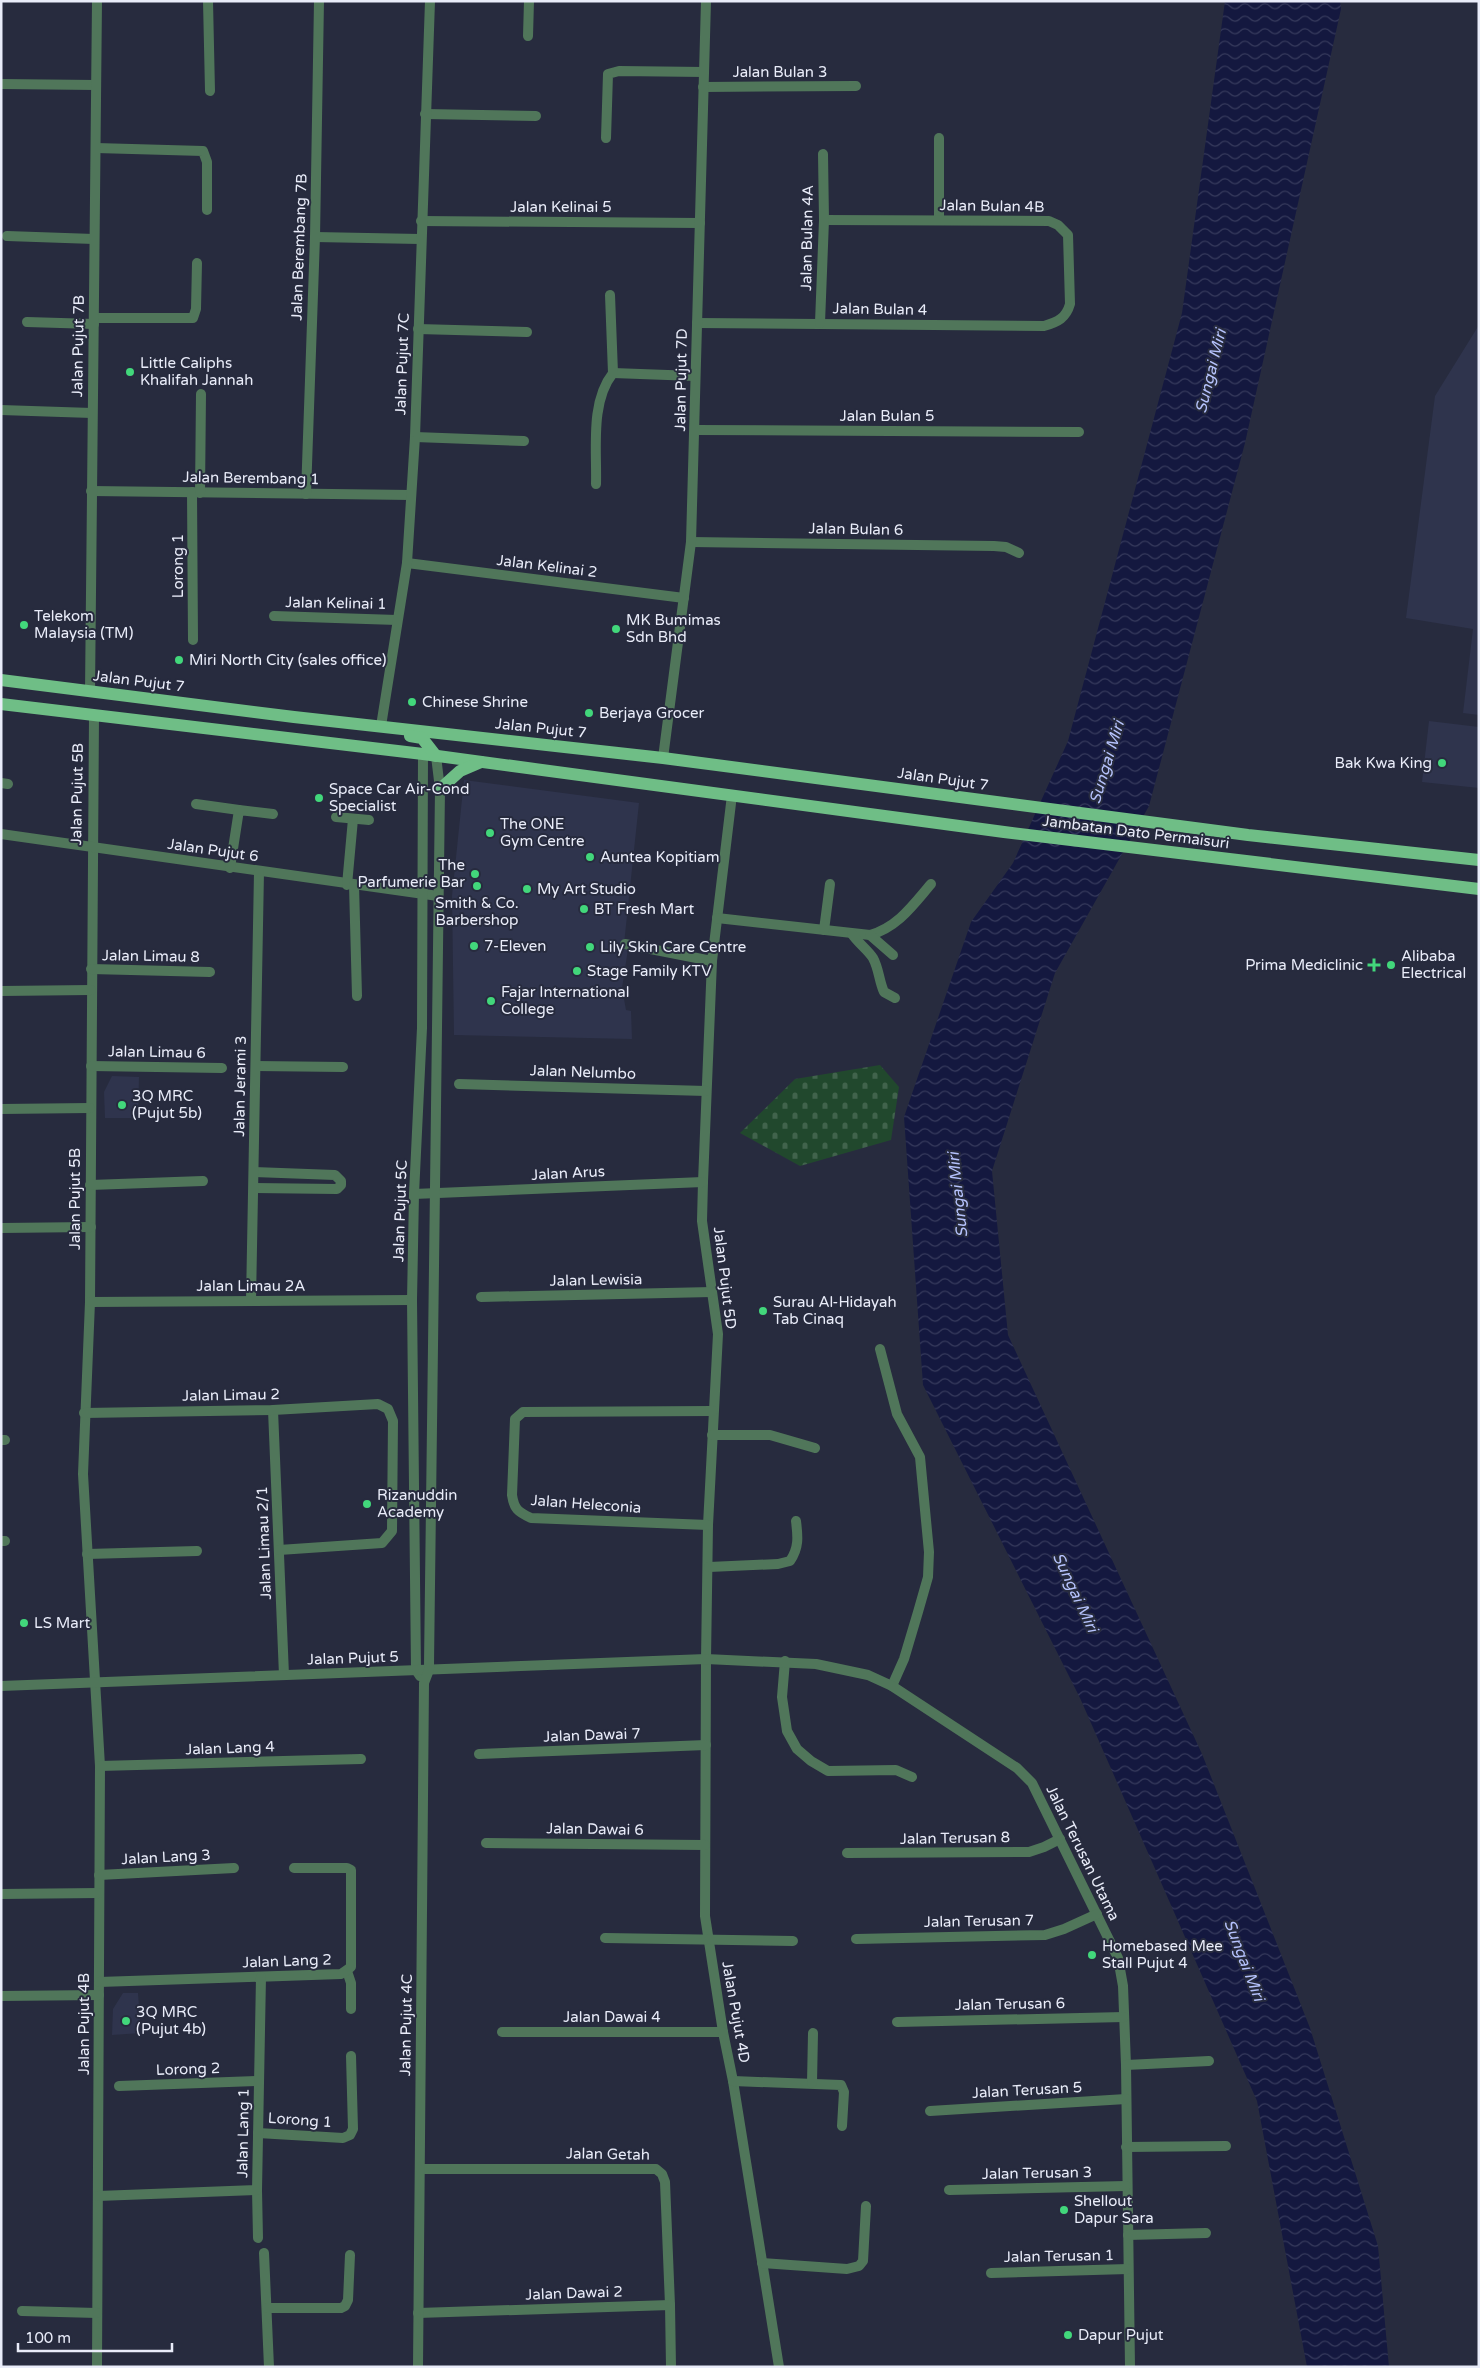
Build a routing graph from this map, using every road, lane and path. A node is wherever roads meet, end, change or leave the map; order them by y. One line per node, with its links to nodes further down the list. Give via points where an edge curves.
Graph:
1 (97, 1): 10 (street, Jalan Pujut 7B)
2 (208, 1): 13 (street)
3 (319, 1): 26 (street, Jalan Berembang 7B)
4 (430, 1): 14 (street, Jalan Pujut 7C)
5 (529, 1): 7 (street)
6 (706, 1): 8 (street, Jalan Pujut 7D)
7 (528, 36)
8 (704, 72): 12 (street, Jalan Pujut 7D); 16 (street, via 619,71 608,74)
9 (1, 84): 10 (street)
10 (96, 85): 18 (street, Jalan Pujut 7B)
11 (856, 86): 12 (street, Jalan Bulan 3)
12 (703, 87): 24 (street, Jalan Pujut 7D)
13 (210, 91)
14 (425, 114): 15 (street); 23 (street, Jalan Pujut 7C)
15 (536, 116)
16 (606, 138)
17 (939, 138): 22 (street)
18 (96, 148): 20 (street, via 203,150 208,162); 27 (street, Jalan Pujut 7B)
19 (823, 154): 21 (street, Jalan Bulan 4A)
20 (207, 210)
21 (824, 220): 22 (street, Jalan Bulan 4B); 34 (street, Jalan Bulan 4A)
22 (939, 220): 31 (street, Jalan Bulan 4B, via 1049,221 1065,230 1068,235 1070,304)
23 (421, 221): 24 (street, Jalan Kelinai 5); 28 (street, Jalan Pujut 7C)
24 (700, 223): 35 (street, Jalan Pujut 7D)
25 (7, 236): 27 (street)
26 (315, 237): 28 (street); 50 (street, Jalan Berembang 7B)
27 (94, 239): 32 (street, Jalan Pujut 7B)
28 (420, 239): 36 (street, Jalan Pujut 7C)
29 (197, 263): 32 (street, via 193,318)
30 (610, 295): 38 (street)
31 (1062, 319): 34 (street, Jalan Bulan 4, via 1044,326)
32 (94, 321): 33 (street); 42 (street, Jalan Pujut 7B)
33 (27, 322)
34 (820, 323): 35 (street, Jalan Bulan 4)
35 (697, 324): 39 (street, Jalan Pujut 7D)
36 (418, 329): 37 (street); 45 (street, Jalan Pujut 7C)
37 (527, 332)
38 (613, 373): 39 (street); 47 (street, via 600,398)
39 (696, 376): 43 (street, Jalan Pujut 7D)
40 (201, 394): 49 (street, Lorong 1)
41 (1, 410): 42 (street)
42 (92, 413): 48 (street, Jalan Pujut 7B)
43 (695, 430): 44 (street, Jalan Bulan 5); 52 (street, Jalan Pujut 7D)
44 (1079, 432)
45 (415, 437): 46 (street); 51 (street, Jalan Pujut 7C)
46 (524, 441)
47 (596, 484)
48 (91, 491): 49 (street, Jalan Berembang 1); 60 (street, Jalan Pujut 7B)
49 (196, 493): 50 (street, Jalan Berembang 1); 58 (street, Lorong 1)
50 (306, 494): 51 (street, Jalan Berembang 1)
51 (411, 495): 54 (street, Jalan Pujut 7C)
52 (691, 542): 53 (street, Jalan Bulan 6, via 994,546); 55 (street, Jalan Pujut 7D)
53 (1019, 553)
54 (407, 563): 55 (street, Jalan Kelinai 2); 57 (street, Jalan Pujut 7C)
55 (684, 598): 66 (street, Jalan Pujut 7D)
56 (274, 616): 57 (street, Jalan Kelinai 1)
57 (397, 620): 64 (street, Jalan Pujut 7C)
58 (193, 640)
59 (1, 680): 60 (main road, Jalan Pujut 7)
60 (90, 691): 63 (main road, Jalan Pujut 7)
61 (1, 704): 62 (main road)
62 (94, 716): 65 (main road); 78 (street, Jalan Pujut 5B)
63 (294, 716): 64 (main road, Jalan Pujut 7); 65 (main road, via 324,726 420,737)
64 (381, 726): 66 (main road, Jalan Pujut 7)
65 (429, 755): 67 (main road); 68 (street); 80 (street, Jalan Pujut 5C)
66 (663, 758): 71 (main road, Jalan Pujut 7)
67 (481, 762): 68 (main road, via 453,775); 69 (main road)
68 (440, 789): 79 (street)
69 (732, 795): 87 (main road, Jambatan Dato Permaisuri, via 1264,865); 90 (street, Jalan Pujut 5D)
70 (196, 804): 72 (street)
71 (1017, 806): 81 (main road, Jambatan Dato Permaisuri)
72 (239, 810): 73 (street); 82 (street)
73 (273, 814)
74 (336, 817): 75 (street)
75 (353, 819): 76 (street); 86 (street)
76 (370, 820)
77 (1, 834): 78 (street, Jalan Pujut 6)
78 (92, 847): 82 (street, Jalan Pujut 6); 97 (street, Jalan Pujut 5B)
79 (439, 849): 80 (street); 89 (street)
80 (423, 850): 88 (street, Jalan Pujut 5C)
81 (1479, 860)
82 (230, 868): 83 (street, Jalan Pujut 6)
83 (259, 872): 86 (street, Jalan Pujut 6); 106 (street, Jalan Jerami 3)
84 (830, 884): 91 (street)
85 (931, 884): 93 (street, via 898,922)
86 (351, 885): 88 (street, Jalan Pujut 6); 101 (street)
87 (1479, 889)
88 (421, 895): 89 (street, Jalan Pujut 6); 103 (street, Jalan Pujut 5C)
89 (438, 896): 104 (street)
90 (717, 918): 91 (street); 96 (street, Jalan Pujut 5D)
91 (824, 930): 92 (street)
92 (852, 934): 93 (street); 102 (street, via 878,967 882,990)
93 (870, 935): 95 (street)
94 (625, 944): 96 (street)
95 (893, 955)
96 (712, 962): 110 (street, Jalan Pujut 5D)
97 (91, 969): 98 (street, Jalan Limau 8); 100 (street, Jalan Pujut 5B)
98 (210, 972)
99 (1, 990): 100 (street)
100 (92, 990): 105 (street, Jalan Pujut 5B)
101 (357, 996)
102 (895, 998)
103 (422, 1028): 104 (street); 118 (street, Jalan Pujut 5C)
104 (437, 1028): 119 (street)
105 (91, 1066): 108 (street, Jalan Limau 6); 111 (street, Jalan Pujut 5B)
106 (256, 1066): 107 (street); 113 (street, Jalan Jerami 3)
107 (343, 1067)
108 (222, 1068)
109 (459, 1084): 110 (street, Jalan Nelumbo)
110 (706, 1091): 115 (street, Jalan Pujut 5D)
111 (90, 1108): 112 (street); 116 (street, Jalan Pujut 5B)
112 (1, 1109)
113 (254, 1172): 117 (street, Jalan Jerami 3); 117 (street, via 335,1175 341,1185 337,1189)
114 (203, 1181): 116 (street)
115 (703, 1182): 119 (street, Jalan Arus); 122 (street, Jalan Pujut 5D, via 702,1222)
116 (90, 1185): 120 (street, Jalan Pujut 5B)
117 (254, 1188): 125 (street, Jalan Jerami 3)
118 (414, 1194): 119 (street, Jalan Arus); 124 (street, Jalan Pujut 5C)
119 (434, 1194): 142 (street)
120 (91, 1227): 121 (street); 126 (street, Jalan Pujut 5B)
121 (1, 1228)
122 (712, 1292): 123 (street, Jalan Lewisia); 129 (street, Jalan Pujut 5D, via 718,1334)
123 (481, 1297)
124 (412, 1300): 125 (street, Jalan Limau 2A); 141 (street, Jalan Pujut 5C)
125 (251, 1301): 126 (street, Jalan Limau 2A)
126 (90, 1302): 130 (street, Jalan Pujut 5B)
127 (880, 1349): 147 (street, via 896,1414 920,1457 929,1552 928,1577 904,1659)
128 (273, 1410): 130 (street, Jalan Limau 2); 135 (street, Jalan Limau 2/1); 135 (street, Jalan Limau 2, via 378,1404 388,1409 393,1421 392,1531 388,1538 382,1543)
129 (713, 1411): 131 (street, Jalan Pujut 5D); 134 (street, Jalan Heleconia, via 523,1412 515,1419 512,1495 518,1512 531,1518)
130 (84, 1413): 137 (street, Jalan Pujut 5B)
131 (712, 1435): 132 (street, via 770,1435); 134 (street, Jalan Pujut 5D)
132 (814, 1448)
133 (796, 1521): 138 (street, via 798,1541 790,1561)
134 (708, 1525): 138 (street, Jalan Pujut 5D)
135 (279, 1550): 143 (street, Jalan Limau 2/1)
136 (197, 1551): 137 (street)
137 (87, 1554): 144 (street, Jalan Pujut 5B)
138 (709, 1567): 139 (street, Jalan Pujut 5D)
139 (706, 1659): 140 (street, Jalan Terusan Utama); 142 (street, Jalan Pujut 5); 148 (street, Jalan Pujut 4D)
140 (784, 1661): 147 (street, Jalan Terusan Utama, via 852,1670); 152 (street, via 782,1697 788,1731 804,1755 828,1771 896,1770)
141 (416, 1670): 142 (street, Jalan Pujut 5); 143 (street, Jalan Pujut 5); 145 (street)
142 (429, 1670): 145 (street)
143 (284, 1675): 144 (street, Jalan Pujut 5)
144 (96, 1682): 146 (street, Jalan Pujut 5); 151 (street, Jalan Pujut 4B)
145 (424, 1683): 191 (street, Jalan Pujut 4C)
146 (1, 1686)
147 (892, 1686): 153 (street, Jalan Terusan Utama, via 1016,1768 1032,1783)
148 (706, 1745): 149 (street, Jalan Dawai 7); 155 (street, Jalan Pujut 4D)
149 (479, 1754)
150 (361, 1759): 151 (street, Jalan Lang 4)
151 (100, 1766): 159 (street, Jalan Pujut 4B)
152 (912, 1777)
153 (1060, 1839): 156 (street, Jalan Terusan 8, via 1028,1852); 162 (street, Jalan Terusan Utama)
154 (486, 1843): 155 (street, Jalan Dawai 6)
155 (705, 1845): 165 (street, Jalan Pujut 4D)
156 (847, 1853)
157 (234, 1868): 159 (street, Jalan Lang 3)
158 (294, 1868): 167 (street, Jalan Lang 2, via 351,1870 351,1966)
159 (99, 1875): 160 (street, Jalan Pujut 4B)
160 (99, 1893): 161 (street); 169 (street, Jalan Pujut 4B)
161 (1, 1894)
162 (1097, 1914): 164 (street, Jalan Terusan 7, via 1045,1935); 173 (street, Jalan Terusan Utama, via 1120,1966)
163 (605, 1938): 165 (street)
164 (856, 1938)
165 (708, 1939): 166 (street); 176 (street, Jalan Pujut 4D)
166 (793, 1941)
167 (347, 1971): 168 (street, Jalan Lang 2, via 341,1974); 172 (street, via 351,1984)
168 (261, 1977): 169 (street, Jalan Lang 2); 181 (street, Jalan Lang 1)
169 (99, 1982): 170 (street, Jalan Pujut 4B)
170 (99, 1995): 171 (street); 195 (street, Jalan Pujut 4B)
171 (1, 1996)
172 (351, 2009)
173 (1124, 2016): 174 (street, Jalan Terusan 6); 180 (street, Jalan Terusan Utama)
174 (897, 2022)
175 (502, 2032): 176 (street, Jalan Dawai 4)
176 (722, 2032): 182 (street, Jalan Pujut 4D)
177 (813, 2033): 183 (street)
178 (351, 2056): 188 (street, Lorong 1, via 353,2129 350,2135 343,2138)
179 (1209, 2061): 180 (street)
180 (1126, 2065): 185 (street, Jalan Terusan Utama)
181 (259, 2081): 184 (street, Lorong 2); 188 (street, Jalan Lang 1)
182 (733, 2081): 183 (street); 202 (street, Jalan Pujut 4D)
183 (812, 2083): 187 (street, via 841,2086 844,2092)
184 (119, 2086)
185 (1126, 2100): 186 (street, Jalan Terusan 5); 190 (street, Jalan Terusan Utama)
186 (930, 2111)
187 (842, 2126)
188 (258, 2133): 193 (street, Jalan Lang 1)
189 (1226, 2146): 190 (street)
190 (1126, 2147): 192 (street, Jalan Terusan Utama)
191 (420, 2169): 205 (street, Jalan Getah, via 656,2168 665,2182); 209 (street, Jalan Pujut 4C)
192 (1126, 2186): 194 (street, Jalan Terusan 3); 198 (street, Jalan Terusan Utama)
193 (257, 2190): 195 (street, Jalan Lang 1); 199 (street)
194 (949, 2190)
195 (98, 2196): 208 (street, Jalan Pujut 4B)
196 (866, 2206): 202 (street, via 863,2261 859,2266 847,2270)
197 (1206, 2233): 198 (street)
198 (1128, 2235): 203 (street, Jalan Terusan Utama)
199 (258, 2238)
200 (264, 2253): 206 (street)
201 (350, 2255): 206 (street, via 346,2306)
202 (762, 2263): 215 (street, Jalan Pujut 4D)
203 (1128, 2269): 204 (street, Jalan Terusan 1); 210 (street, Jalan Terusan Utama)
204 (991, 2273)
205 (670, 2305): 209 (street, Jalan Dawai 2); 214 (street)
206 (266, 2308): 212 (street)
207 (22, 2311): 208 (street)
208 (97, 2313): 211 (street, Jalan Pujut 4B)
209 (418, 2313): 213 (street, Jalan Pujut 4C)
210 (1130, 2366)
211 (97, 2367)
212 (269, 2367)
213 (418, 2367)
214 (671, 2367)
215 (779, 2367)

